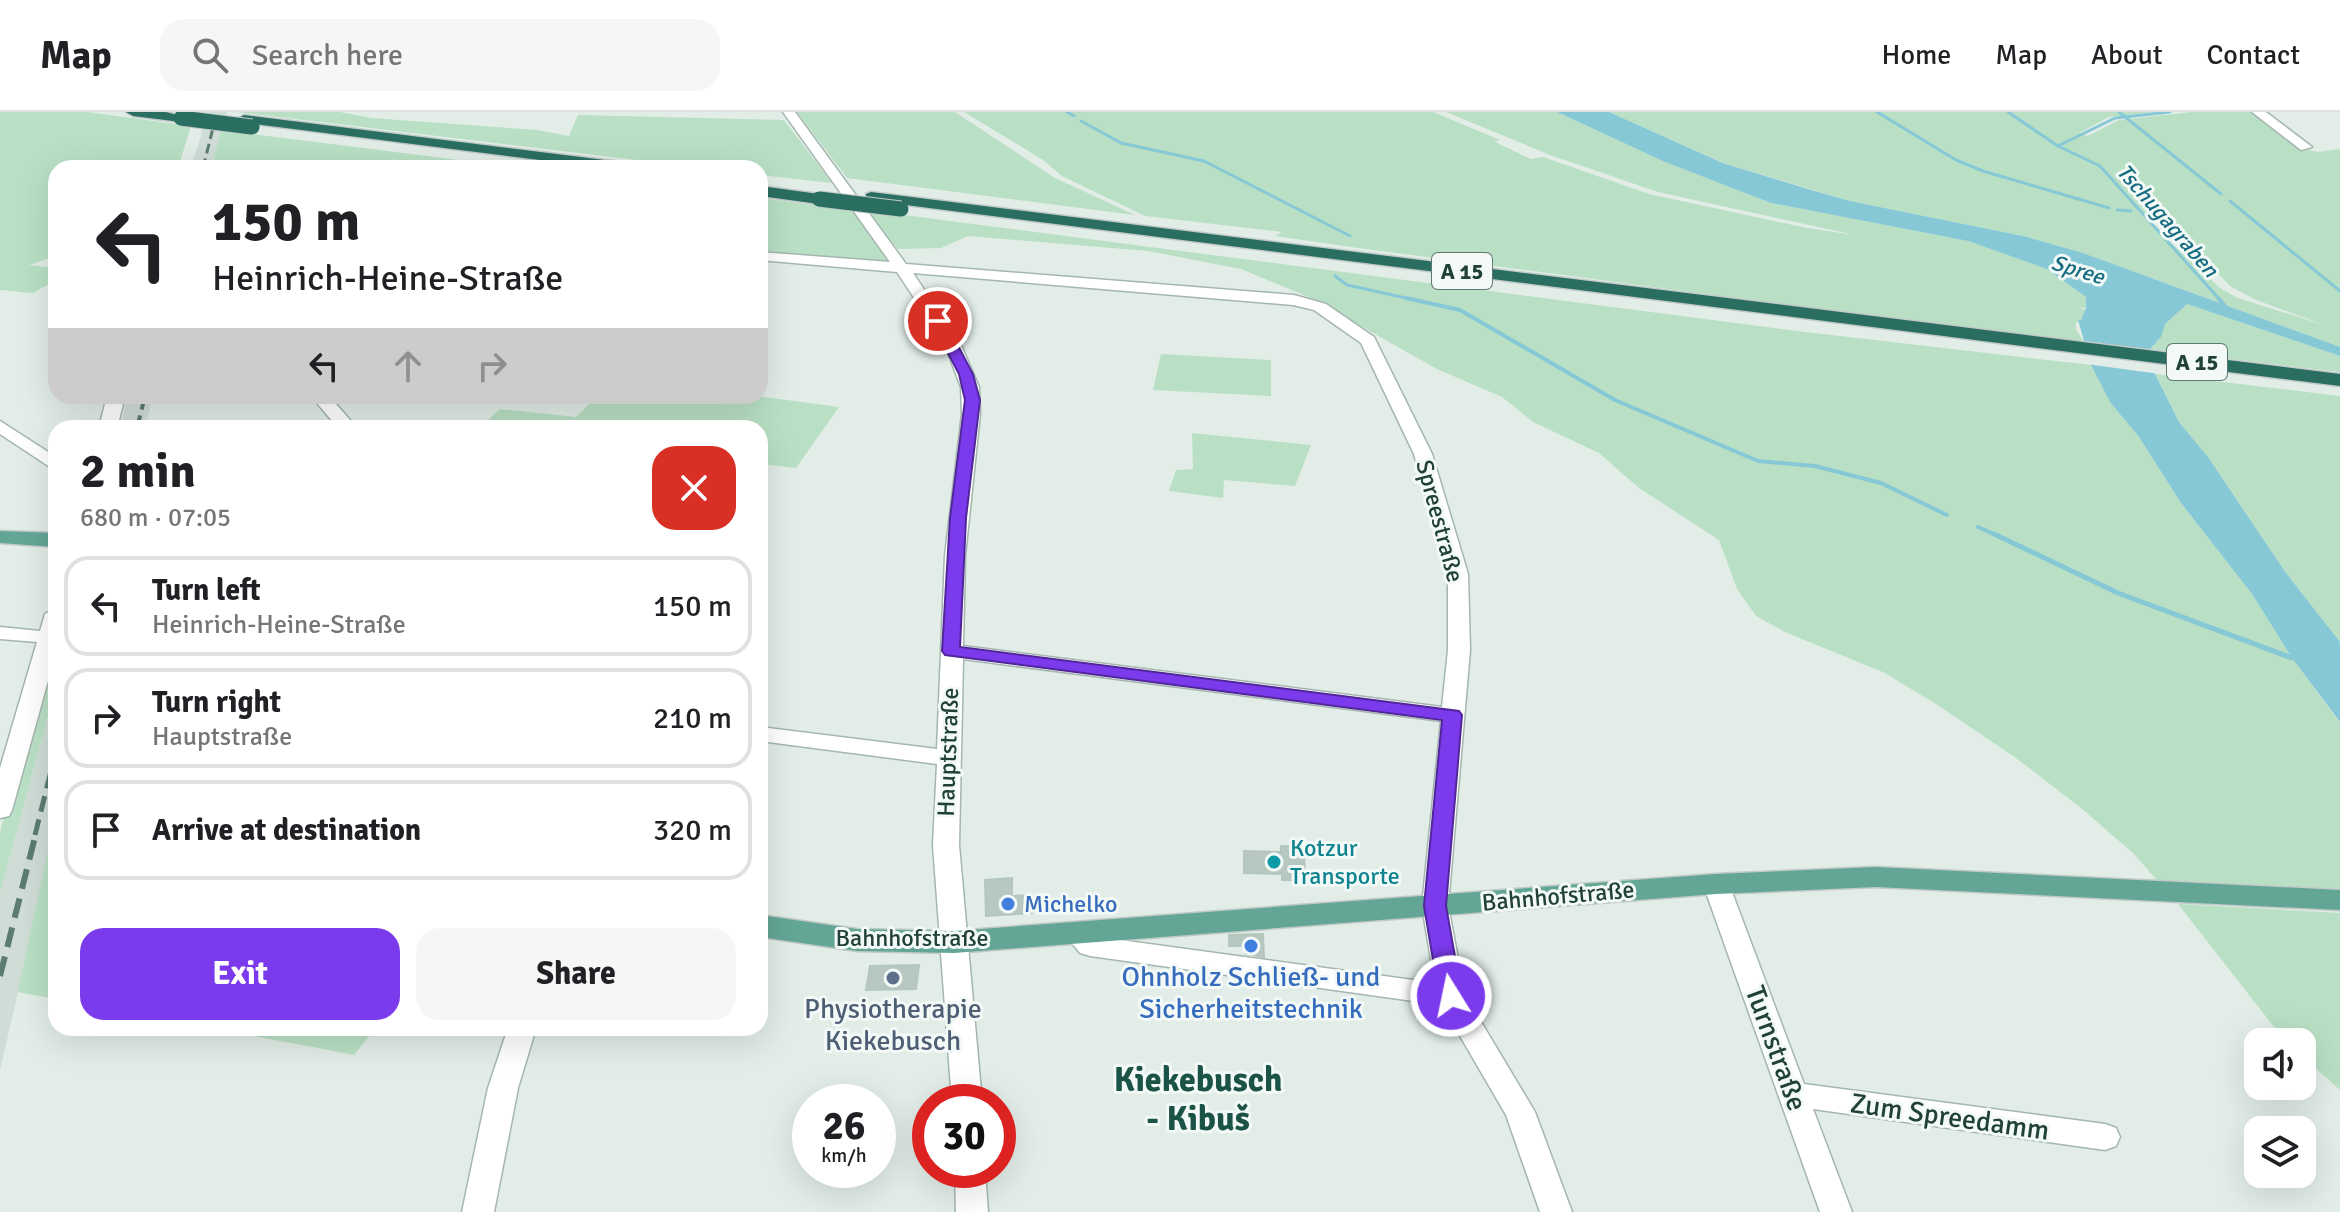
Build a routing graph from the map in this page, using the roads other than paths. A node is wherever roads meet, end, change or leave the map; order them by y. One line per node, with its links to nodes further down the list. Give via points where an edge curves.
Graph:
1 (133, 112): 4 (highway)
2 (789, 112): 13 (street, Hauptstraße)
3 (2258, 112): 6 (street)
4 (184, 115): 5 (highway, bridge)
5 (248, 123): 7 (highway); 8 (highway)
6 (2306, 147)
7 (517, 160)
8 (568, 160)
9 (768, 185): 11 (highway, A 15)
10 (768, 191): 11 (highway, A 15)
11 (814, 194): 14 (highway, A 15, bridge, via 901,209); 14 (highway, A 15, via 871,197)
12 (768, 257): 13 (street, Spreestraße)
13 (904, 269): 26 (street, Hauptstraße, via 953,345 972,400 958,518); 27 (street, Spreestraße, via 1294,300 1320,307 1359,331 1423,454 1458,574 1459,650)
14 (2056, 349): 15 (highway, A 15); 16 (highway, A 15)
15 (2340, 380)
16 (2340, 389)
17 (327, 404): 18 (street)
18 (341, 420)
19 (0, 426): 20 (street)
20 (48, 459)
21 (0, 537): 22 (main road)
22 (48, 540)
23 (0, 633): 24 (street)
24 (35, 636)
25 (48, 642): 30 (street)
26 (951, 651): 27 (street); 29 (street, Hauptstraße)
27 (1452, 715): 33 (street, Spreestraße)
28 (768, 735): 29 (street)
29 (948, 758): 36 (street, Hauptstraße, via 946,845)
30 (0, 810)
31 (1716, 884): 32 (main road, Bahnhofstraße, via 1876,877); 33 (main road, Bahnhofstraße); 40 (street, Turnstraße)
32 (2340, 900)
33 (1435, 906): 35 (main road, Bahnhofstraße); 37 (street, Spreestraße)
34 (768, 927): 36 (main road, Bahnhofstraße, via 855,940)
35 (1076, 932): 36 (main road, Bahnhofstraße); 37 (street, via 1090,946)
36 (954, 942): 39 (street)
37 (1451, 996): 45 (street, Spreestraße, via 1520,1112)
38 (519, 1036): 43 (street, via 503,1088)
39 (966, 1084)
40 (1795, 1095): 41 (street, Zum Spreedamm); 46 (street, Turnstraße)
41 (2105, 1137)
42 (971, 1188): 44 (street)
43 (478, 1212)
44 (972, 1212)
45 (1556, 1212)
46 (1836, 1212)

